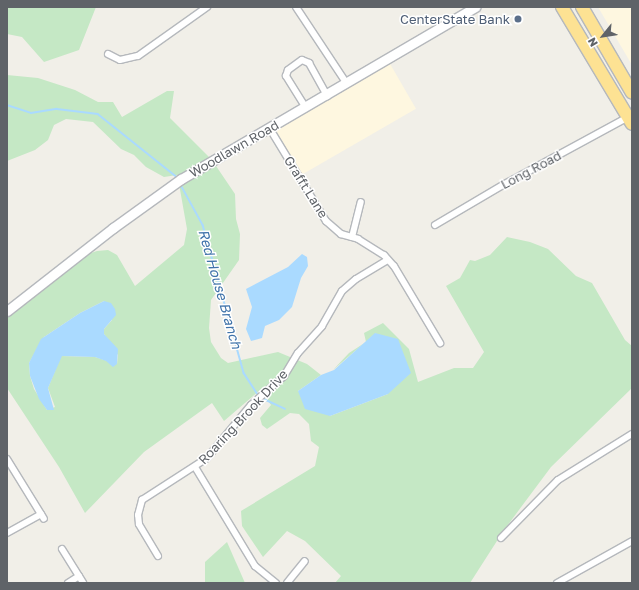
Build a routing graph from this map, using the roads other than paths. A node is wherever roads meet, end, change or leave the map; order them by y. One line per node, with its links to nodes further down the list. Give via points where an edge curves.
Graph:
1 (206, 7): 6 (street, via 138,56 120,60)
2 (296, 7): 7 (street)
3 (475, 7): 7 (street, Woodlawn Road)
4 (562, 7): 11 (highway)
5 (582, 7): 8 (highway)
6 (108, 54)
7 (347, 84): 9 (street, Woodlawn Road)
8 (632, 93)
9 (327, 96): 10 (street, Woodlawn Road); 10 (street, via 308,63 302,60 288,70 286,76)
10 (306, 108): 12 (street, Woodlawn Road)
11 (630, 121): 14 (street, Long Road, via 502,184)
12 (270, 129): 15 (street, Grafft Lane, via 326,221 341,234); 17 (street, Woodlawn Road, via 153,198)
13 (361, 202): 15 (street)
14 (435, 225)
15 (352, 237): 16 (street, Grafft Lane, via 371,245)
16 (388, 260): 18 (street, Grafft Lane); 21 (street, Roaring Brook Drive, via 356,279 342,291 322,326 298,353 284,376 251,405 207,458)
17 (7, 311)
18 (440, 343)
19 (632, 434): 23 (street, via 558,480)
20 (7, 459): 22 (street, via 42,516)
21 (195, 467): 26 (street, Roaring Brook Drive, via 142,500 139,506 139,524); 31 (street, via 255,566)
22 (7, 533)
23 (501, 538)
24 (632, 541): 33 (street)
25 (62, 549): 28 (street)
26 (158, 556)
27 (305, 561): 32 (street)
28 (79, 576): 29 (street); 30 (street)
29 (68, 583)
30 (83, 583)
31 (276, 583)
32 (287, 583)
33 (557, 583)

